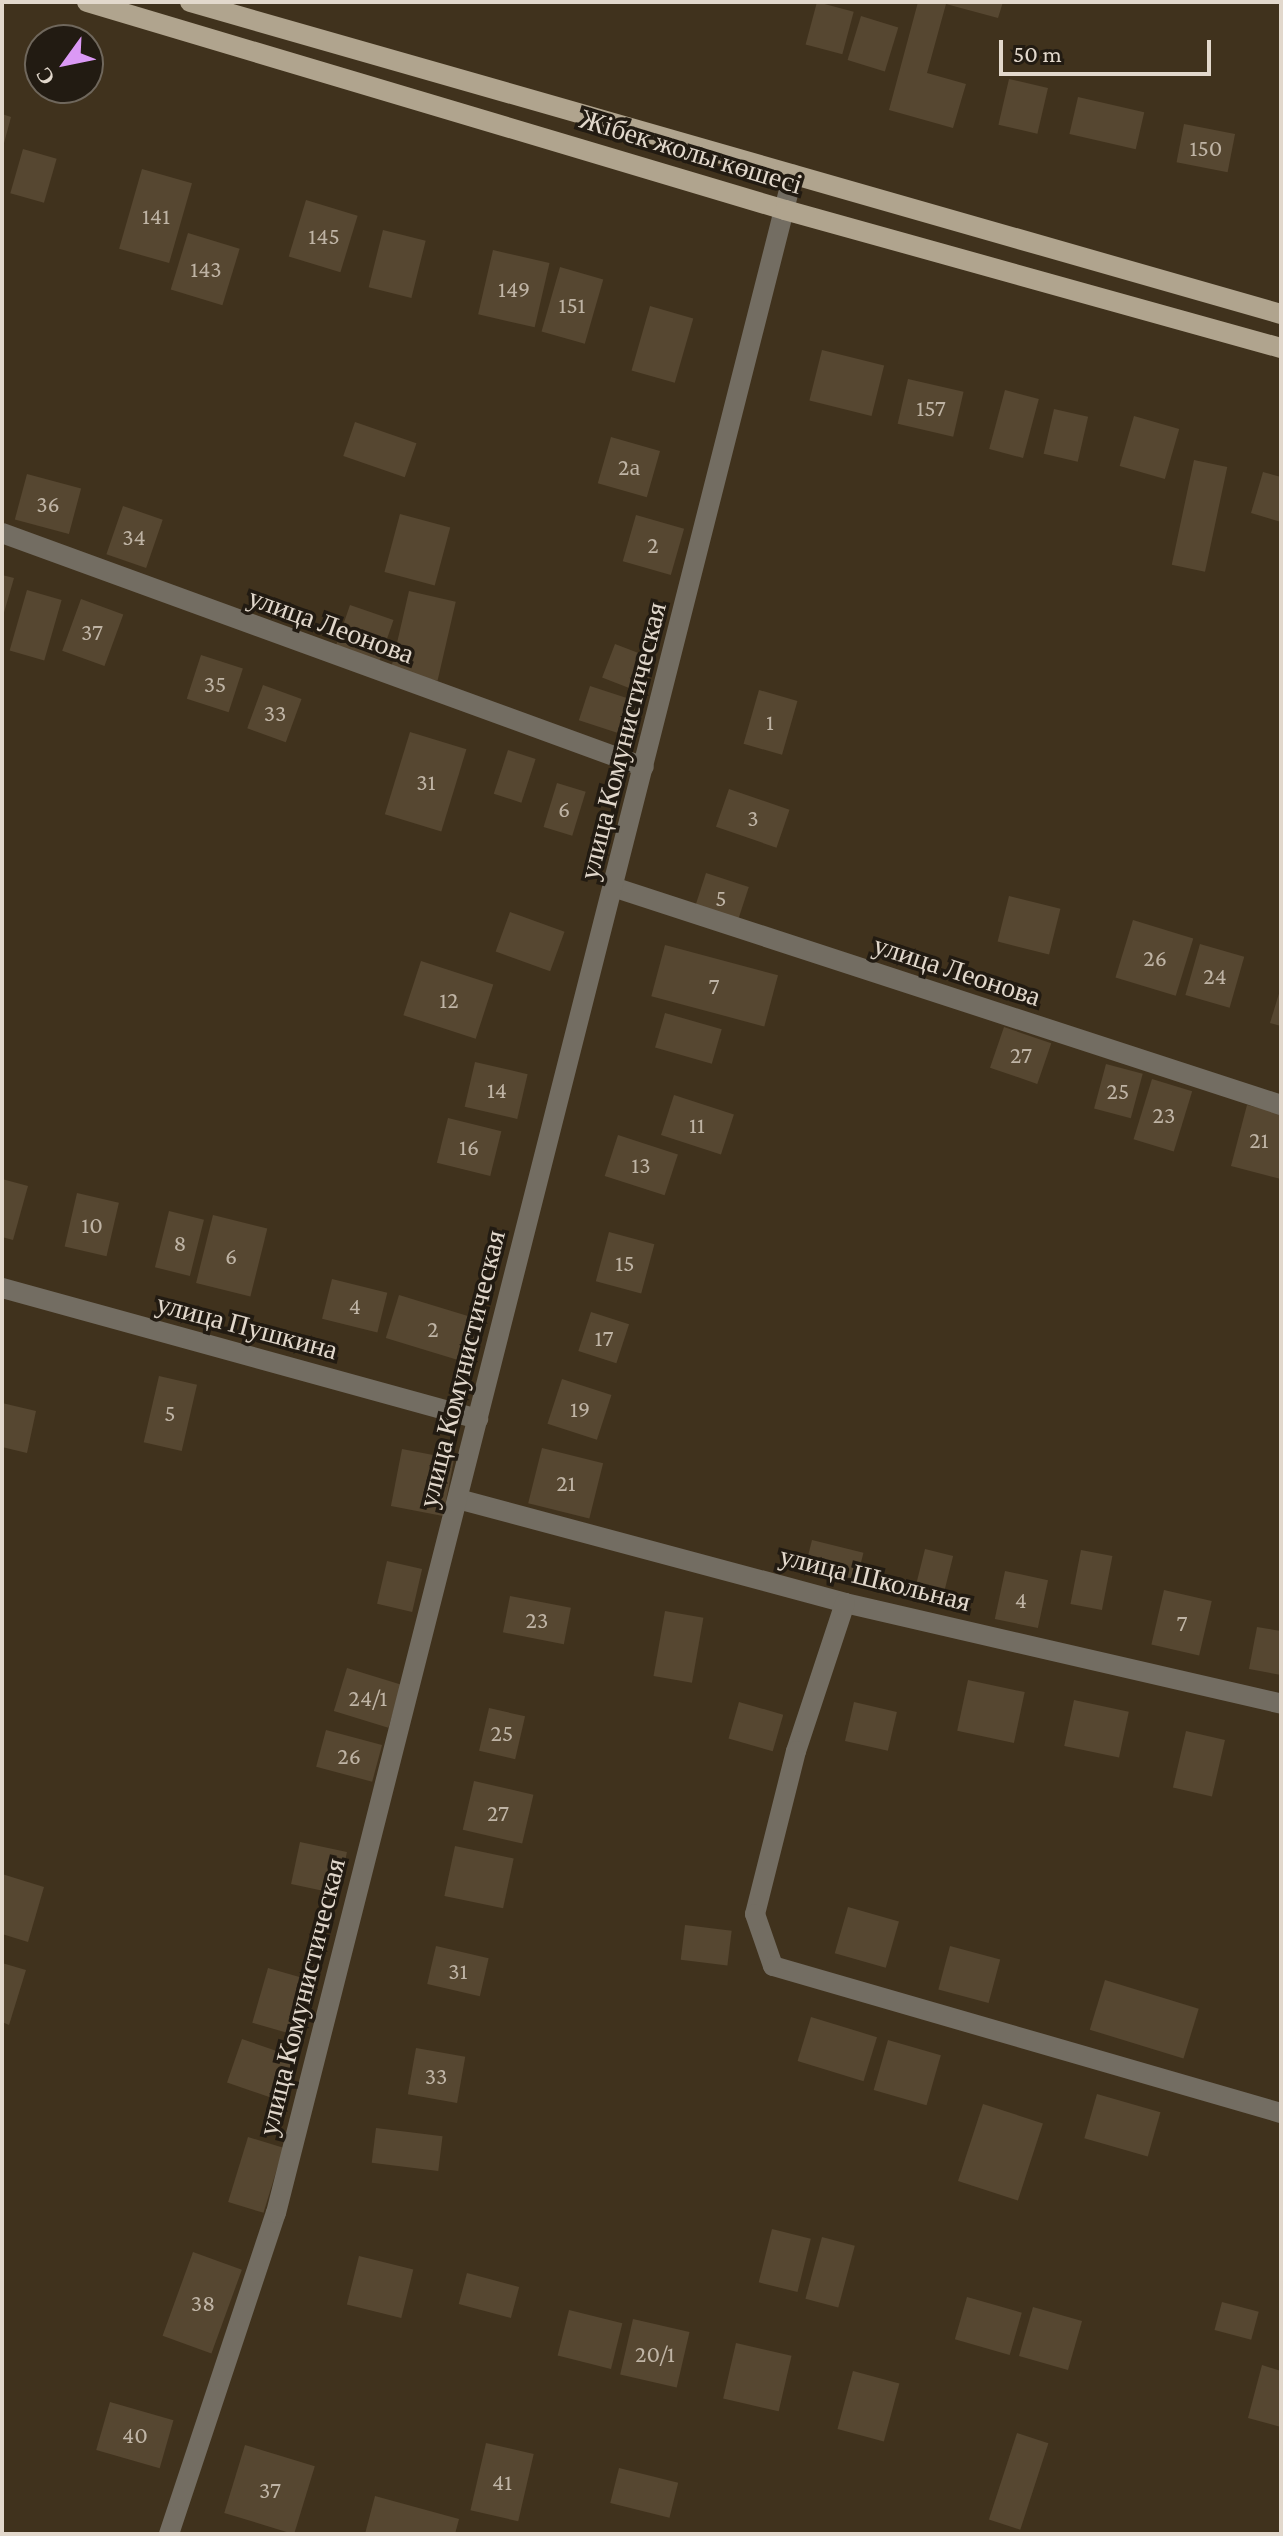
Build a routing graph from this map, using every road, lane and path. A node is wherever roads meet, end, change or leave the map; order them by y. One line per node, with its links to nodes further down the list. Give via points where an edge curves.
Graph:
1 (87, 2): 4 (main road, Жібек жолы көшесі)
2 (190, 2): 3 (main road, Жібек жолы көшесі)
3 (793, 175): 4 (street, улица Комунистическая); 5 (main road, Жібек жолы көшесі)
4 (785, 210): 6 (main road, Жібек жолы көшесі); 8 (street, улица Комунистическая)
5 (1281, 314)
6 (1281, 348)
7 (2, 533): 8 (street, улица Леонова)
8 (644, 767): 9 (street, улица Комунистическая)
9 (616, 888): 10 (street, улица Леонова); 12 (street, улица Комунистическая)
10 (1281, 1105)
11 (2, 1288): 12 (street, улица Пушкина)
12 (478, 1419): 13 (street, улица Комунистическая)
13 (458, 1499): 14 (street, улица Школьная); 17 (street, улица Комунистическая, via 276,2213)
14 (845, 1603): 15 (street, улица Школьная); 16 (street, via 796,1751 755,1914 773,1966)
15 (1281, 1704)
16 (1281, 2113)
17 (169, 2534)

